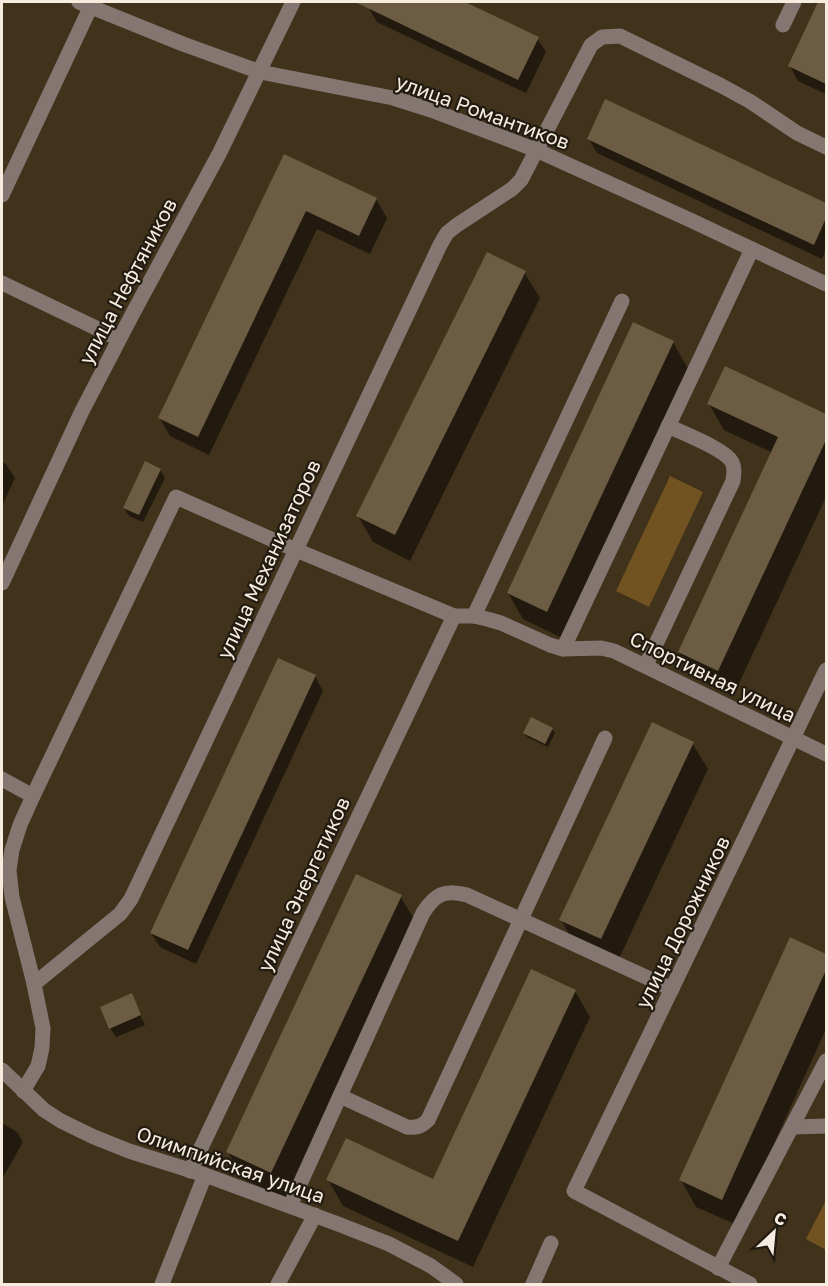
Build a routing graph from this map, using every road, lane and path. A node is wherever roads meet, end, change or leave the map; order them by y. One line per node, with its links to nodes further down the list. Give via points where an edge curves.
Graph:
1 (294, 2): 5 (street, улица Нефтяников)
2 (794, 2): 4 (street)
3 (85, 4): 5 (street, улица Романтиков); 8 (street)
4 (783, 24)
5 (260, 72): 7 (street, улица Романтиков, via 393,98); 13 (street, улица Нефтяников)
6 (826, 147): 7 (street, улица Механизаторов, via 722,86 620,36 603,37 591,45)
7 (536, 150): 9 (street, улица Романтиков); 15 (street, улица Механизаторов, via 512,189 447,233)
8 (2, 195)
9 (752, 249): 10 (street, улица Романтиков); 14 (street)
10 (826, 282)
11 (2, 283): 13 (street)
12 (622, 301): 18 (street)
13 (119, 339): 16 (street, улица Нефтяников)
14 (668, 426): 19 (street); 20 (street, via 723,452 735,470)
15 (296, 550): 17 (street, Спортивная улица); 26 (street, Спортивная улица, via 176,497); 28 (street, улица Механизаторов, via 131,899 120,914)
16 (2, 583)
17 (454, 616): 18 (street, Спортивная улица); 36 (street, улица Энергетиков)
18 (474, 616): 19 (street, Спортивная улица)
19 (563, 649): 20 (street, Спортивная улица, via 601,648)
20 (646, 665): 23 (street, Спортивная улица)
21 (826, 670): 23 (street, улица Дорожников)
22 (605, 738): 27 (street)
23 (794, 738): 24 (street, Спортивная улица); 29 (street, улица Дорожников)
24 (826, 754)
25 (2, 779): 26 (street)
26 (33, 796): 28 (street, via 20,825 9,870)
27 (520, 920): 29 (street); 33 (street, via 454,891 430,900); 33 (street, via 423,1126 407,1127)
28 (34, 984): 32 (street, via 43,1028 42,1048 38,1066)
29 (672, 989): 40 (street, улица Дорожников, via 574,1191)
30 (826, 1061): 35 (street)
31 (2, 1070): 32 (street, Олимпийская улица)
32 (23, 1091): 36 (street, Олимпийская улица, via 44,1110 94,1137)
33 (340, 1096): 37 (street)
34 (826, 1126): 35 (street)
35 (792, 1127): 40 (street)
36 (197, 1173): 37 (street, Олимпийская улица); 41 (street, улица Энергетиков)
37 (290, 1206): 38 (street, Олимпийская улица)
38 (315, 1215): 42 (street); 43 (street, Олимпийская улица, via 389,1244)
39 (551, 1243): 44 (street)
40 (718, 1268): 45 (street)
41 (162, 1284)
42 (278, 1284)
43 (456, 1284)
44 (533, 1284)
45 (750, 1284)

